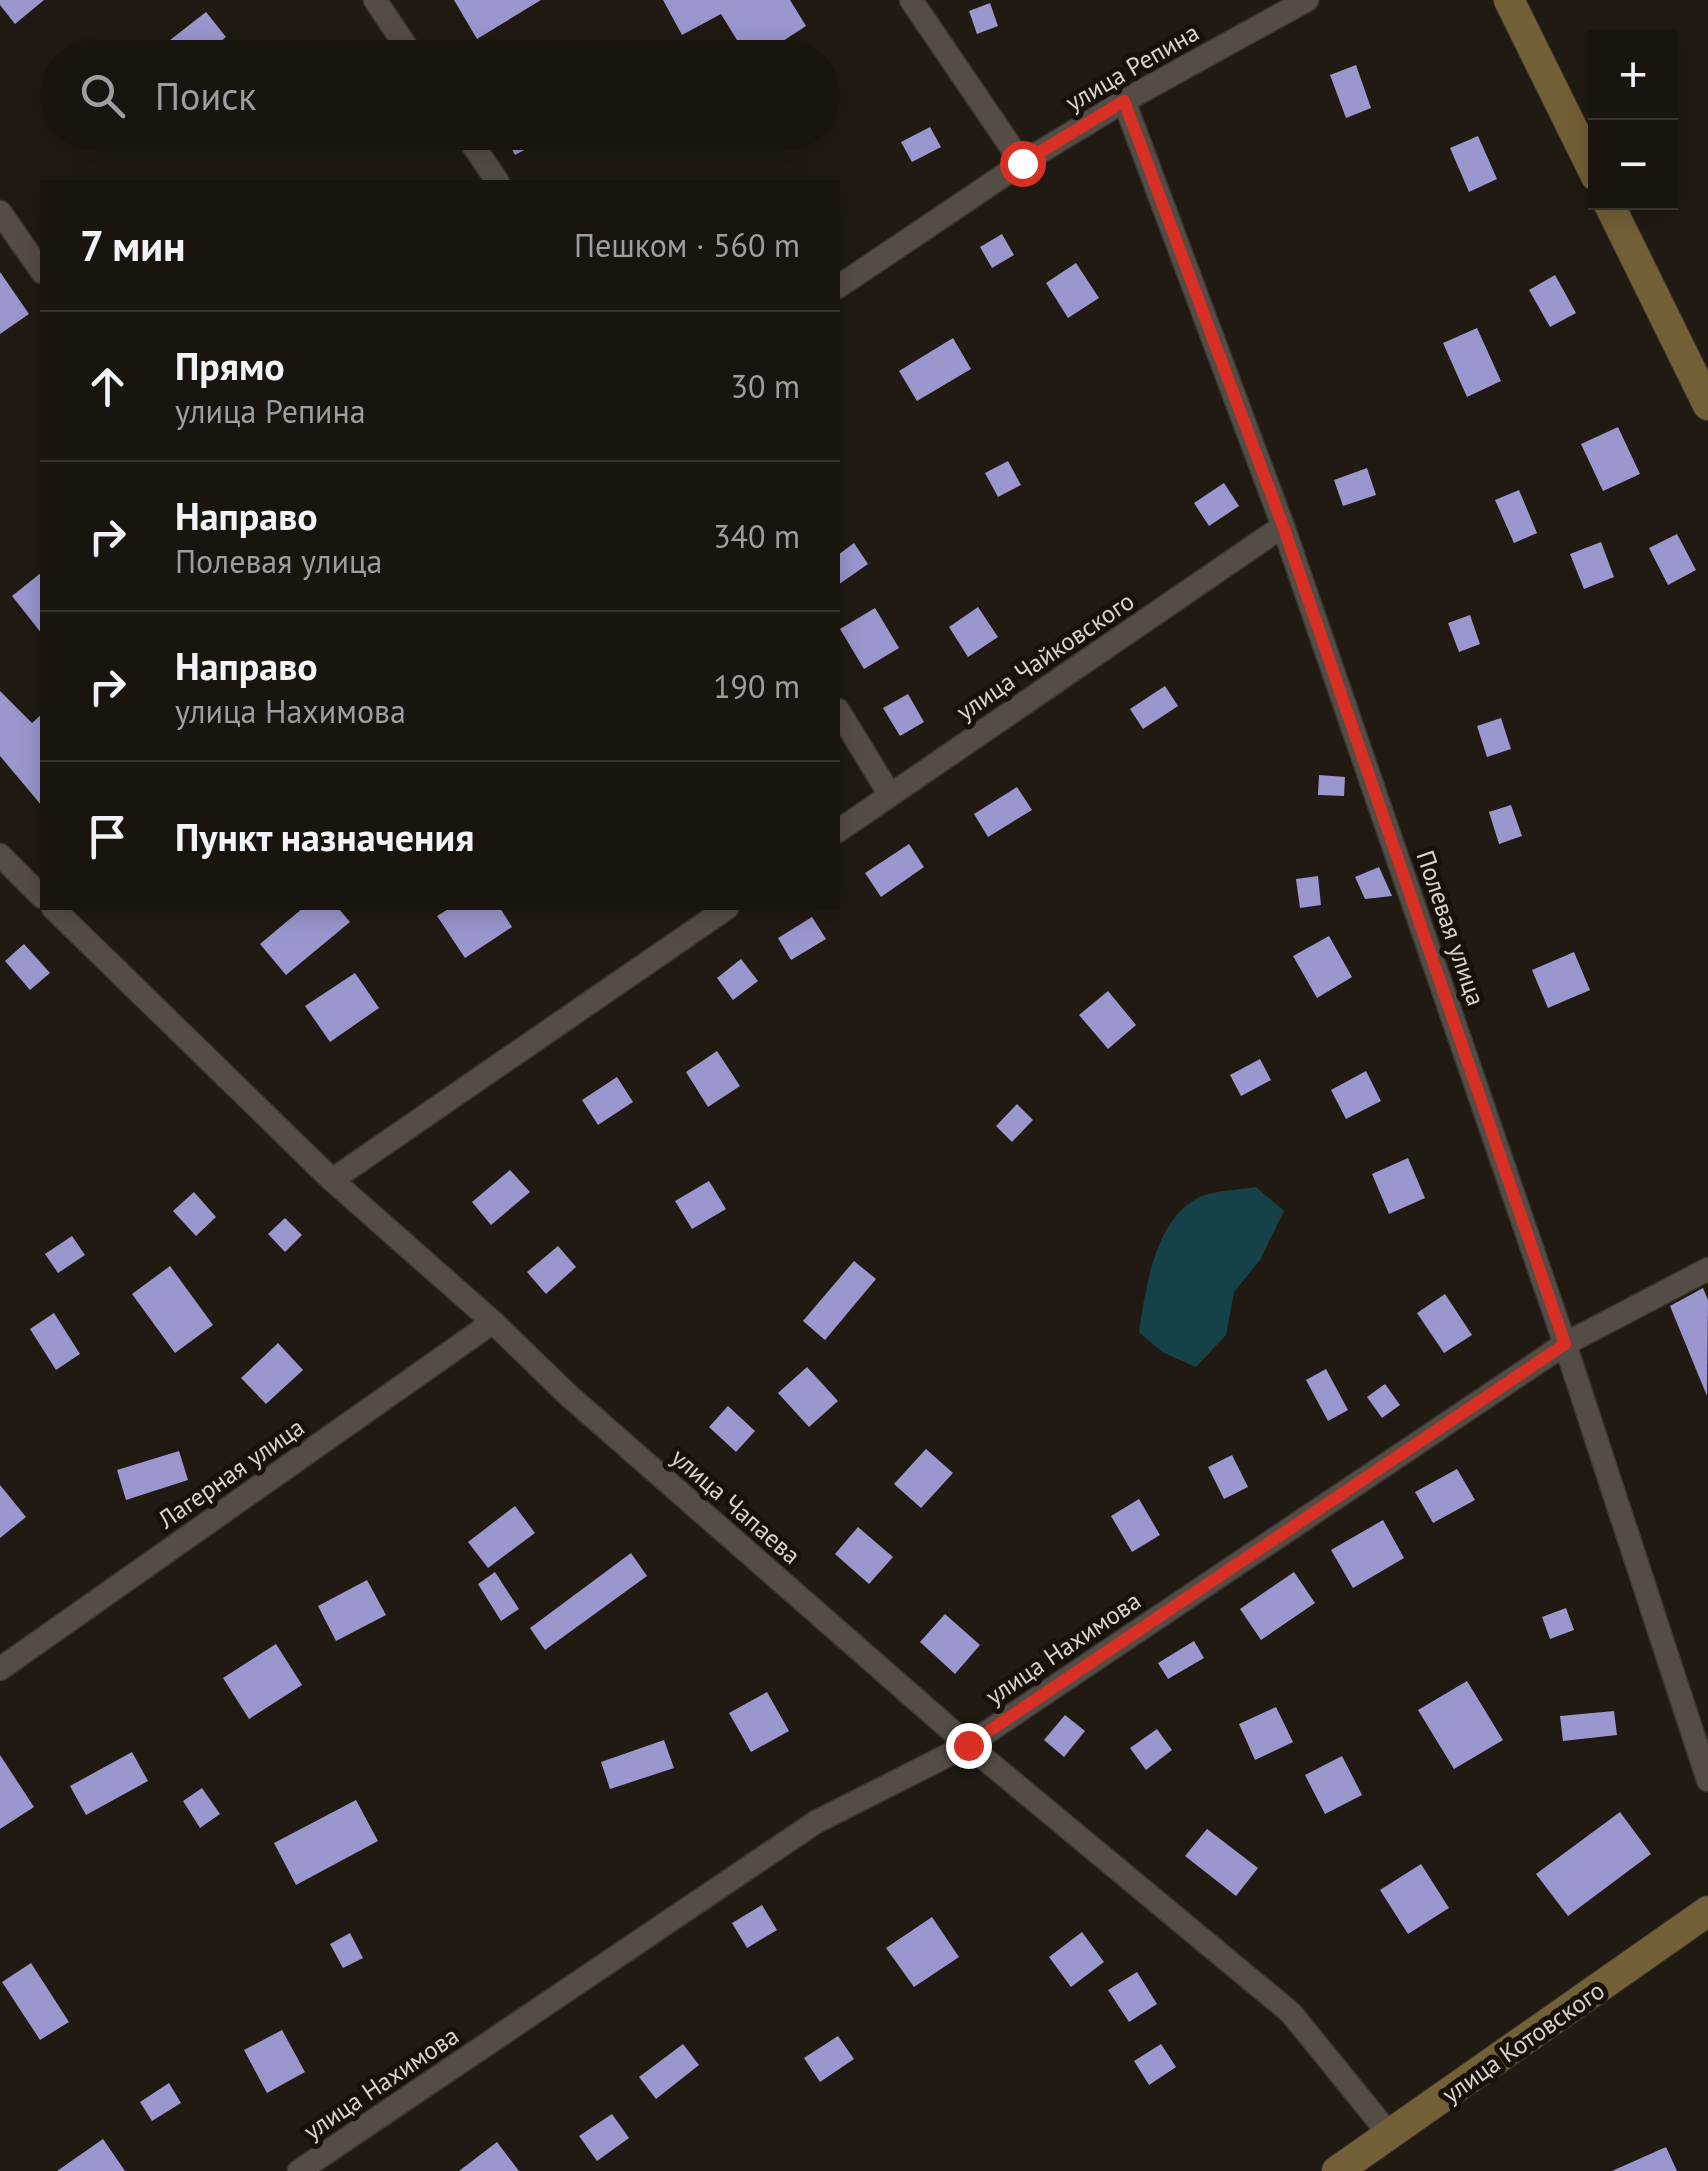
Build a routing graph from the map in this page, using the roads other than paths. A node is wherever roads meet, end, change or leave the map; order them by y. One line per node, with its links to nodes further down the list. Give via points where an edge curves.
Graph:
1 (375, 0): 5 (street)
2 (911, 0): 9 (street)
3 (1307, 0): 6 (street, улица Репина)
4 (1508, 0): 8 (main road)
5 (402, 40)
6 (1124, 101): 9 (street, улица Репина); 16 (street, Полевая улица)
7 (476, 150): 10 (street)
8 (1588, 160)
9 (1007, 173): 14 (street, улица Репина)
10 (497, 180)
11 (1612, 210): 15 (main road)
12 (0, 212): 13 (street)
13 (40, 269)
14 (840, 286)
15 (1708, 405)
16 (1283, 526): 18 (street, улица Чайковского); 27 (street, Полевая улица)
17 (840, 713): 18 (street)
18 (890, 795): 19 (street, улица Чайковского)
19 (840, 831)
20 (0, 855): 21 (street)
21 (40, 895)
22 (56, 910): 24 (street, улица Чапаева)
23 (724, 910): 24 (street)
24 (332, 1180): 26 (street, улица Чапаева)
25 (1708, 1270): 27 (street, улица Нахимова)
26 (494, 1322): 28 (street, Лагерная улица); 29 (street, улица Чапаева, via 567,1394)
27 (1565, 1344): 29 (street, улица Нахимова); 30 (street, Полевая улица)
28 (0, 1669)
29 (968, 1745): 32 (street, улица Чапаева, via 1291,2013); 33 (street, улица Нахимова, via 816,1822)
30 (1708, 1780)
31 (1708, 1911): 32 (main road, улица Котовского)
32 (1390, 2135): 34 (main road, улица Котовского)
33 (298, 2171)
34 (1336, 2171)

